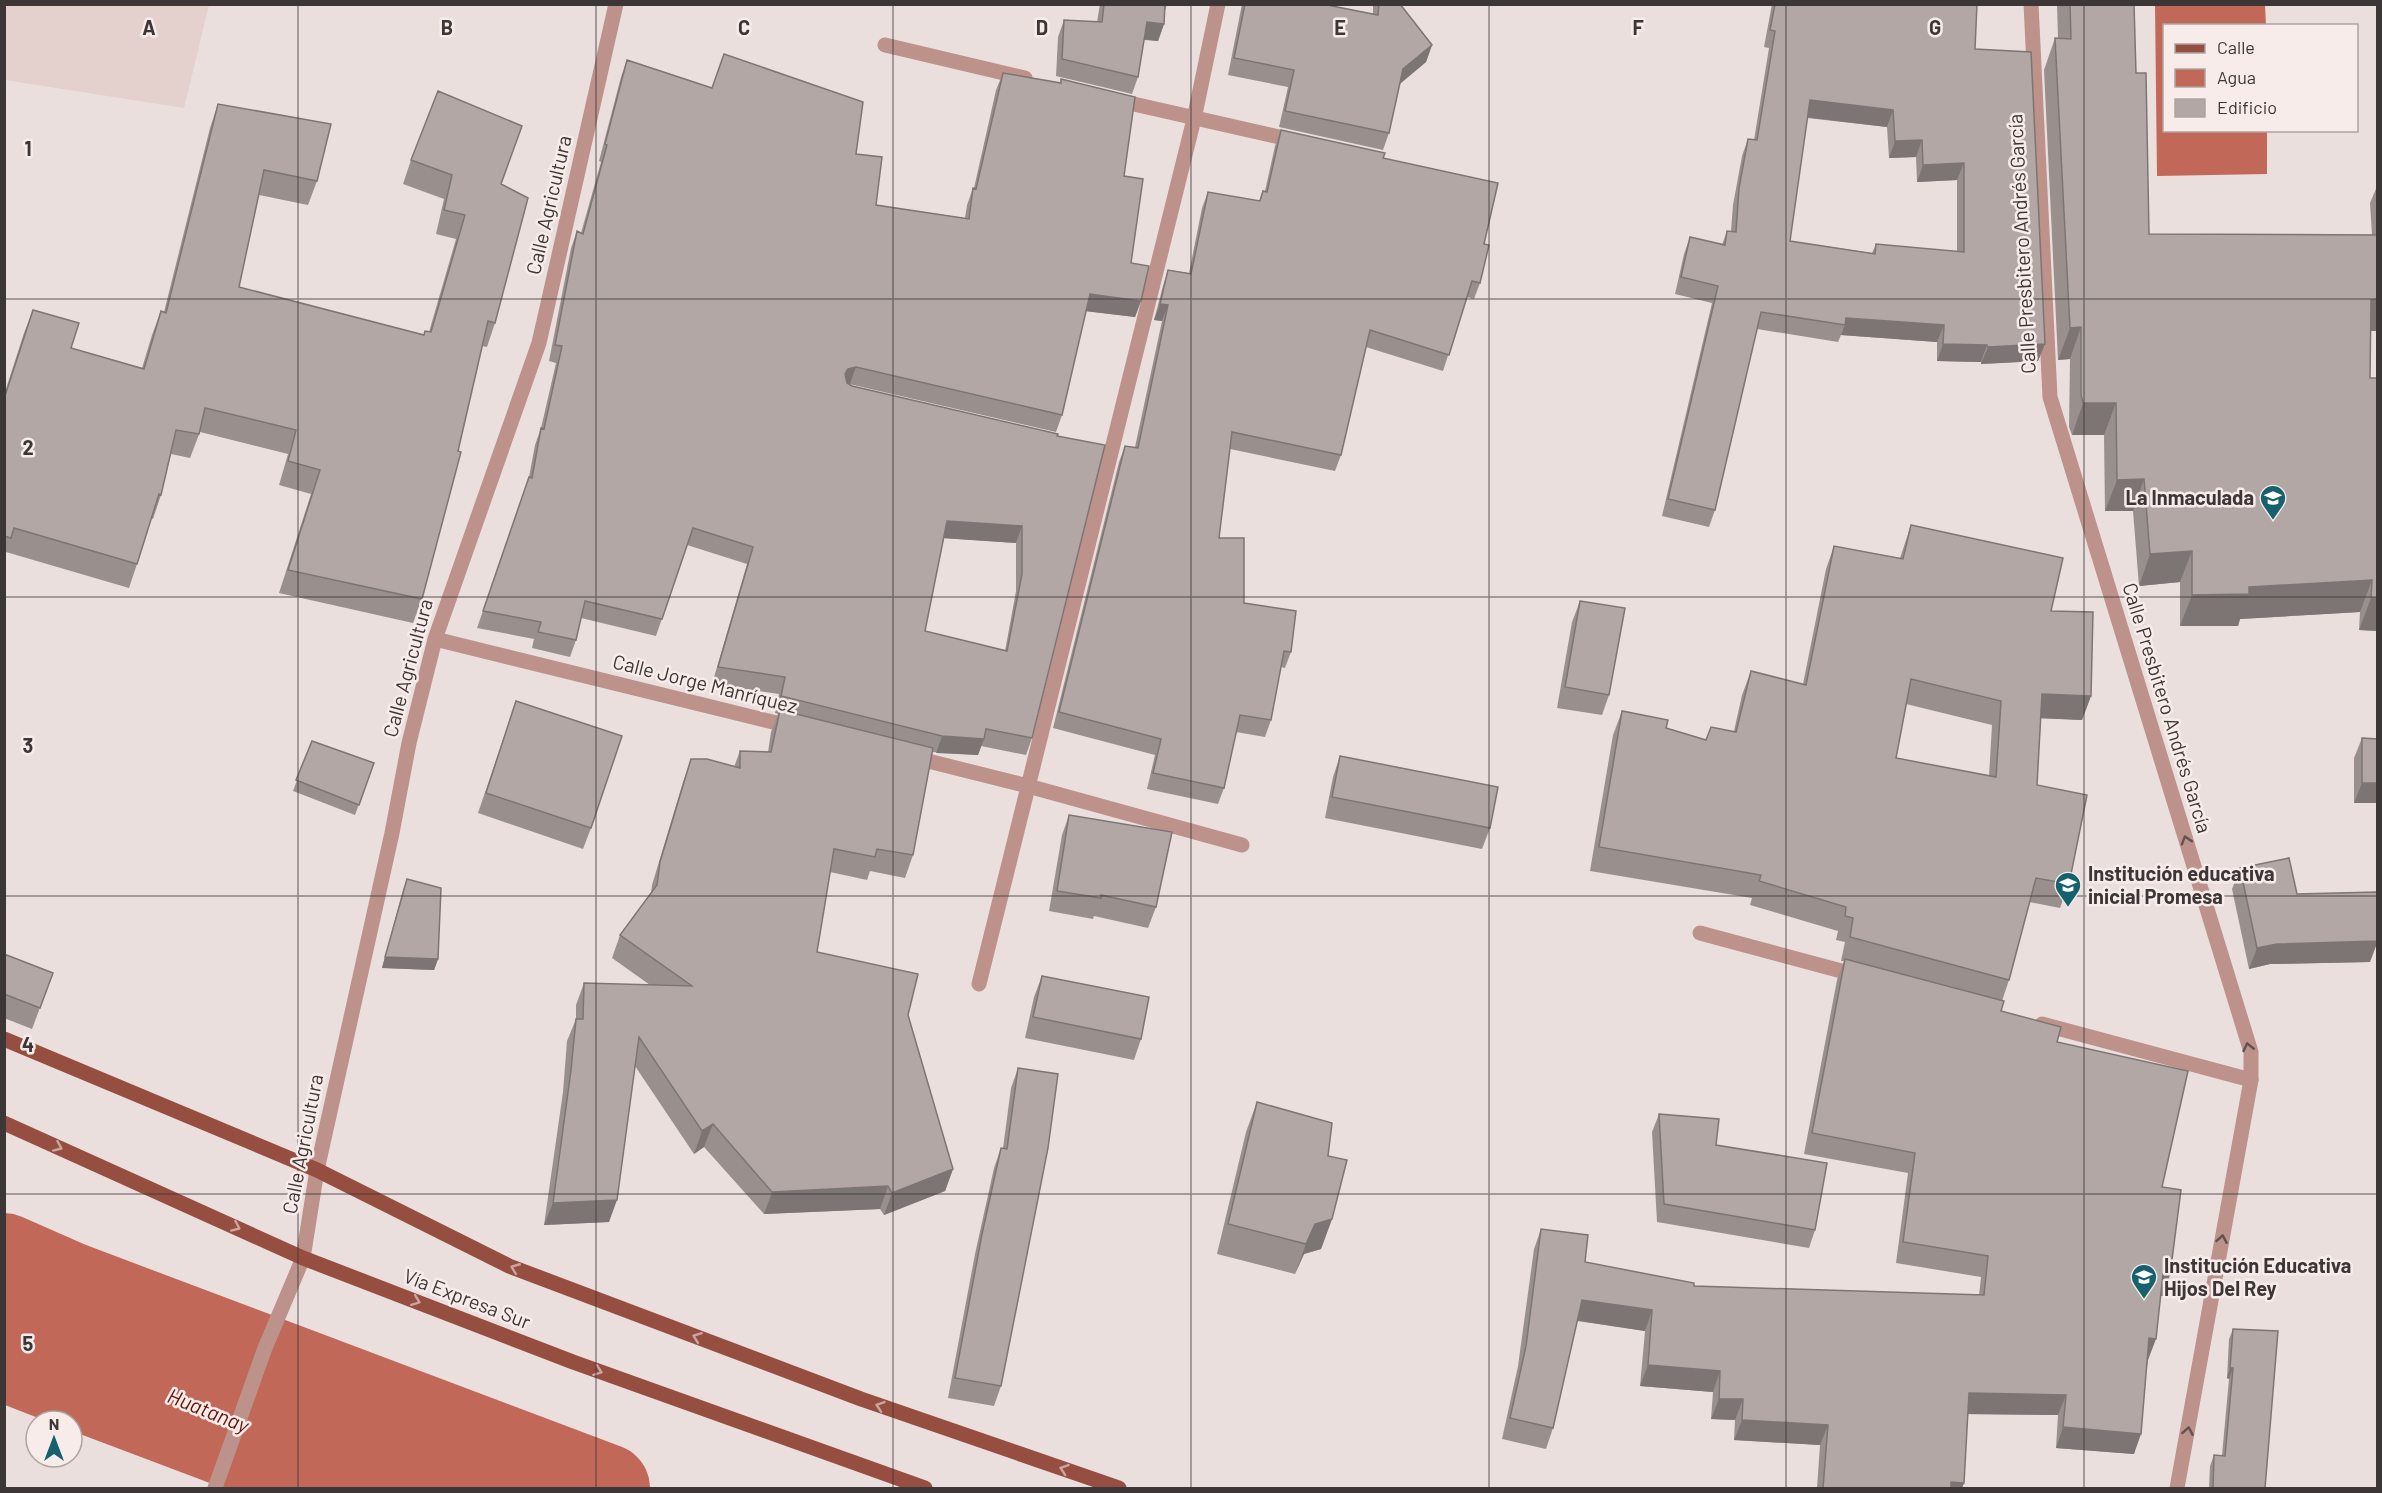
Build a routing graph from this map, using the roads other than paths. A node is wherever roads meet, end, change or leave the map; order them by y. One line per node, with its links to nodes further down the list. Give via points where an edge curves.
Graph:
1 (616, 4): 9 (street, Calle Agricultura, via 539,343)
2 (1218, 4): 7 (street)
3 (2031, 4): 19 (street, Calle Presbitero Andrés García, one-way to 3, via 2251,1052 2050,397)
4 (885, 45): 5 (street)
5 (1034, 80)
6 (1103, 97): 7 (street)
7 (1194, 118): 8 (street); 12 (street, via 1105,454)
8 (1310, 144)
9 (435, 639): 10 (street, Calle Jorge Manríquez); 21 (street, Calle Agricultura)
10 (807, 731)
11 (900, 754): 12 (street)
12 (1028, 786): 13 (street); 16 (street)
13 (1242, 845)
14 (1700, 933): 15 (street)
15 (1872, 979)
16 (979, 984)
17 (2022, 1019): 19 (street)
18 (4, 1039): 21 (main road)
19 (2251, 1080): 26 (street, Calle Presbitero Andrés García, one-way to 19)
20 (4, 1123): 22 (main road, Vía Expresa Sur, one-way to 22)
21 (317, 1170): 22 (street, Calle Agricultura); 25 (main road, one-way to 21, via 861,1399 509,1266)
22 (303, 1258): 23 (street, Calle Agricultura, via 265,1348); 24 (main road, Vía Expresa Sur, one-way to 24, via 573,1362)
23 (215, 1488)
24 (925, 1488)
25 (1119, 1488)
26 (2177, 1488)

